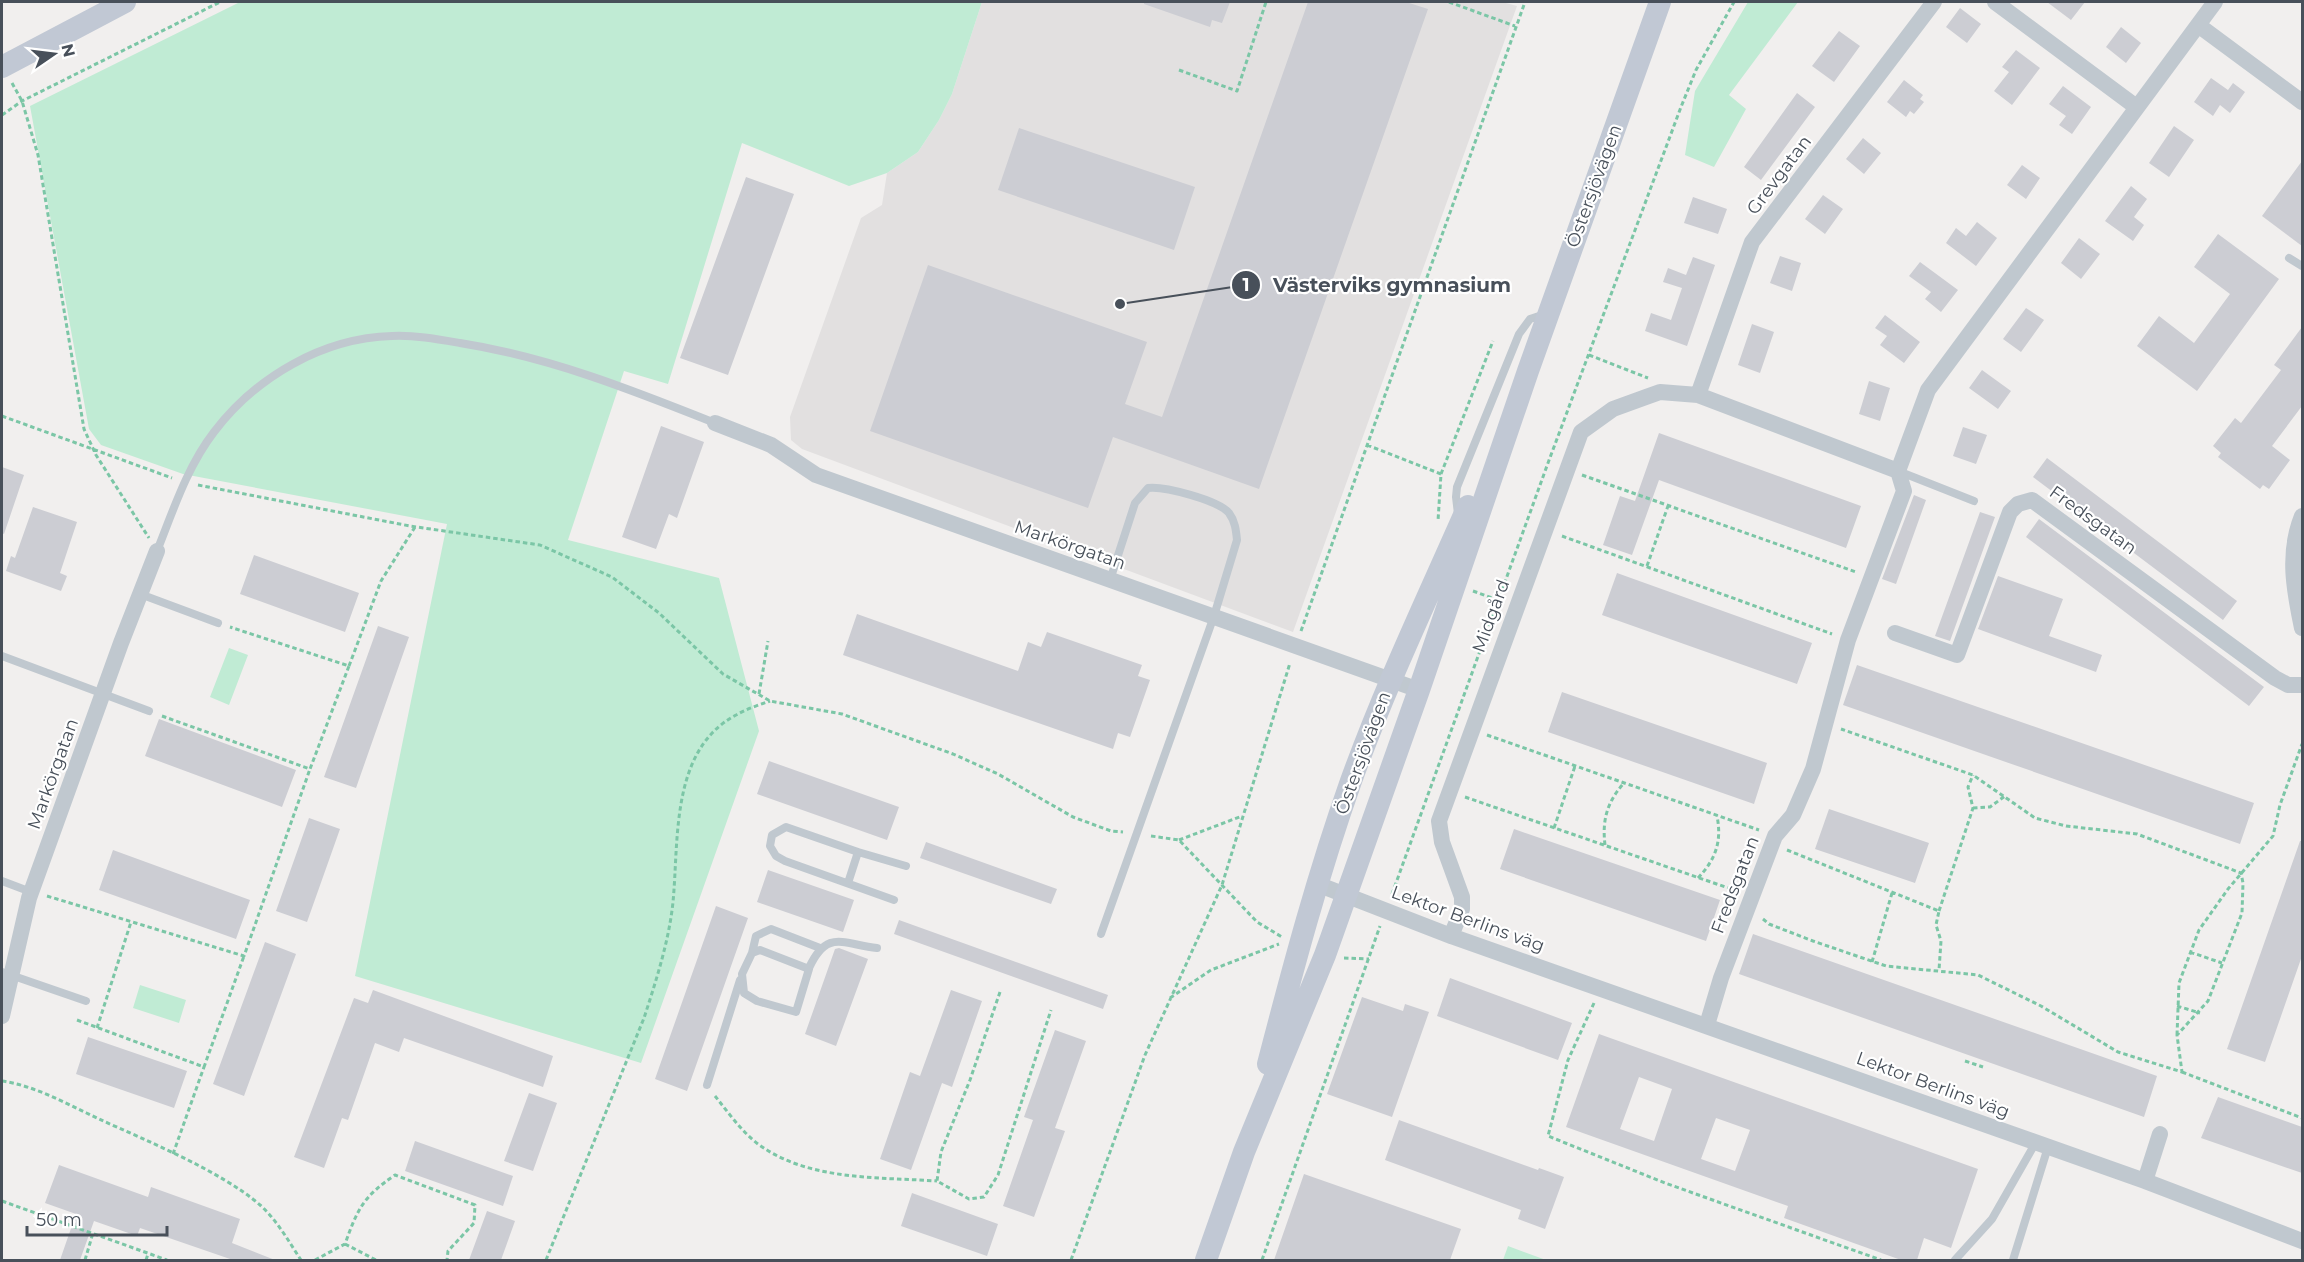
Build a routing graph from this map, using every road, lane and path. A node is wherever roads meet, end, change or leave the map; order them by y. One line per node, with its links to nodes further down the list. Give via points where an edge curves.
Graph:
1 (125, 2): 11 (main road)
2 (220, 2): 13 (path)
3 (1266, 2): 12 (path, via 1237,91)
4 (1449, 2): 10 (path)
5 (1660, 2): 19 (main road, Östersjövägen)
6 (1934, 2): 24 (street, Grevgatan, via 1752,243)
7 (1995, 2): 15 (street)
8 (2215, 2): 9 (street, Fredsgatan)
9 (2198, 25): 14 (street); 15 (street, Fredsgatan)
10 (1516, 26)
11 (2, 66)
12 (1179, 70)
13 (22, 101): 16 (path); 28 (path, via 38,155 84,429)
14 (2302, 102)
15 (2135, 106): 30 (street, Fredsgatan, via 1928,390)
16 (2, 115)
17 (2289, 258): 18 (lane)
18 (2302, 266)
19 (1548, 314): 22 (main road, Östersjövägen); 36 (lane, via 1530,319 1519,334 1457,487 1456,509)
20 (1493, 341): 31 (path)
21 (1589, 355): 23 (path, via 1656,382)
22 (1528, 371): 36 (main road, Östersjövägen); 55 (main road, Östersjövägen)
23 (1660, 392): 24 (street, Midgård); 29 (street, Midgård, via 1614,409 1581,432)
24 (1698, 394): 30 (street)
25 (2, 416): 28 (path)
26 (715, 423): 32 (lane, via 618,385 533,358 417,336 363,339 306,356 255,390 213,433); 43 (street, Markörgatan, via 771,445 816,475)
27 (1367, 445): 31 (path)
28 (93, 448): 32 (path); 40 (path)
29 (1566, 470): 34 (path); 38 (street, Midgård)
30 (1898, 471): 33 (lane); 42 (street, Fredsgatan, via 1904,491)
31 (1442, 474): 39 (path)
32 (185, 483): 37 (path); 40 (lane)
33 (1974, 501)
34 (1668, 506): 41 (path); 42 (path)
35 (2302, 516): 47 (street, via 2295,534 2293,559)
36 (1461, 522): 53 (main road, Östersjövägen)
37 (415, 526): 52 (path, via 381,581); 57 (path, via 540,545 612,577 659,613 723,674)
38 (1543, 529): 41 (path); 61 (street, Midgård)
39 (1437, 532)
40 (157, 551): 44 (street, Markörgatan)
41 (1647, 567): 49 (path)
42 (1871, 578): 49 (street, Fredsgatan)
43 (1110, 580): 45 (street, Markörgatan); 45 (lane, via 1135,503 1148,488 1160,487 1220,506 1236,527 1237,540)
44 (139, 594): 46 (lane); 56 (street, Markörgatan)
45 (1214, 616): 53 (street, Markörgatan); 73 (lane)
46 (218, 623): 52 (path)
47 (2302, 628)
48 (1895, 633): 54 (street, Fredsgatan, via 1957,656 2010,512 2018,504 2032,500 2275,678 2288,685)
49 (1848, 640): 60 (street, Fredsgatan)
50 (768, 641): 57 (path)
51 (2, 656): 56 (lane)
52 (349, 666): 64 (path)
53 (1391, 680): 55 (street, Markörgatan); 83 (main road, Östersjövägen)
54 (2302, 685)
55 (1419, 690): 86 (main road, Östersjövägen)
56 (102, 693): 59 (lane); 84 (street, Markörgatan)
57 (759, 694): 58 (path)
58 (770, 701): 73 (path, via 853,718 998,774 1073,817 1111,831); 143 (path, via 735,715 706,742 692,765 679,807 673,904 656,983)
59 (149, 711): 64 (path)
60 (1825, 724): 65 (path); 74 (street, Fredsgatan, via 1804,794)
61 (1471, 730): 63 (path); 67 (street, Midgård)
62 (2302, 744): 79 (path, via 2272,836)
63 (1575, 766): 66 (path); 72 (path)
64 (309, 769): 98 (path)
65 (1973, 775): 68 (path); 69 (path, via 1968,792)
66 (1624, 783): 71 (path); 76 (path, via 1605,815)
67 (1449, 792): 72 (path); 92 (street, Midgård, via 1439,821 1442,842 1462,897)
68 (2005, 796): 69 (path, via 1990,807); 79 (path, via 2035,818 2066,826 2138,834)
69 (1973, 808): 89 (path)
70 (1242, 816): 75 (path)
71 (1717, 816): 74 (path); 80 (path, via 1716,854)
72 (1554, 828): 76 (path)
73 (1137, 834): 75 (path); 91 (lane)
74 (1774, 839): 85 (path, via 1802,858); 88 (street, Fredsgatan)
75 (1179, 840): 108 (path, via 1257,922 1289,940 1211,970)
76 (1605, 846): 80 (path)
77 (858, 852): 78 (lane); 82 (lane); 82 (lane, via 786,827 772,836 770,846 776,856)
78 (906, 866)
79 (2241, 873): 95 (path, via 2199,930); 101 (path, via 2242,913)
80 (1698, 878): 88 (path)
81 (2, 881): 84 (lane)
82 (848, 883): 87 (lane)
83 (1317, 884): 86 (street, Lektor Berlins väg); 127 (main road, Östersjövägen)
84 (31, 892): 90 (path); 104 (street, Markörgatan)
85 (1892, 893): 89 (path); 100 (path)
86 (1346, 895): 92 (street, Lektor Berlins väg); 97 (main road, Östersjövägen)
87 (894, 900)
88 (1750, 902): 100 (path, via 1769,924); 115 (street, Fredsgatan)
89 (1939, 911): 103 (path)
90 (131, 922): 98 (path); 116 (path)
91 (1101, 934)
92 (1452, 936): 106 (street, Lektor Berlins väg)
93 (820, 948): 94 (lane, via 825,943 840,942); 96 (lane, via 771,929 756,936); 102 (lane)
94 (877, 948)
95 (2190, 952): 101 (path); 110 (path)
96 (752, 953): 102 (lane, via 760,950); 105 (lane)
97 (1325, 955): 99 (path); 127 (main road, Östersjövägen)
98 (244, 956): 119 (path)
99 (1369, 959)
100 (1872, 962): 103 (path)
101 (2222, 963): 112 (path)
102 (809, 969): 105 (lane, via 796,1012 757,1001 744,993)
103 (1939, 970): 121 (path, via 1978,975 2041,1006 2118,1052)
104 (5, 973): 109 (lane); 113 (street, Markörgatan)
105 (742, 974): 123 (lane)
106 (1601, 988): 115 (street, Lektor Berlins väg); 145 (path, via 1568,1060 1548,1136 1665,1183)
107 (1000, 992): 129 (path, via 941,1152)
108 (1168, 999)
109 (86, 1001)
110 (2177, 1006): 112 (path); 117 (path)
111 (1051, 1010): 129 (path, via 998,1175 984,1197 969,1199)
112 (2200, 1012): 117 (path)
113 (2, 1016)
114 (77, 1020): 116 (path)
115 (1707, 1025): 126 (street, Lektor Berlins väg)
116 (97, 1028): 119 (path)
117 (2177, 1035): 121 (path)
118 (1965, 1061): 120 (path)
119 (204, 1067): 128 (path)
120 (1983, 1067)
121 (2182, 1072): 124 (path)
122 (2, 1080): 128 (path, via 24,1084)
123 (706, 1085): 129 (path, via 758,1144 805,1167 861,1176)
124 (2302, 1118)
125 (2160, 1134): 130 (street)
126 (2042, 1144): 130 (street, Lektor Berlins väg); 146 (lane, via 1992,1219); 147 (lane)
127 (1244, 1152): 144 (main road, Östersjövägen)
128 (172, 1154): 139 (path, via 261,1205)
129 (938, 1181)
130 (2145, 1181): 133 (street, Lektor Berlins väg)
131 (2, 1201): 132 (path)
132 (93, 1233): 135 (path); 136 (path)
133 (2302, 1241)
134 (345, 1244): 140 (path); 141 (path); 142 (path, via 369,1193 394,1175 475,1205 474,1223 448,1251)
135 (148, 1254): 137 (path); 138 (path)
136 (85, 1260)
137 (146, 1260)
138 (167, 1260)
139 (301, 1260)
140 (315, 1260)
141 (376, 1260)
142 (447, 1260)
143 (546, 1260)
144 (1206, 1260)
145 (1881, 1260)
146 (1955, 1260)
147 (2013, 1260)

